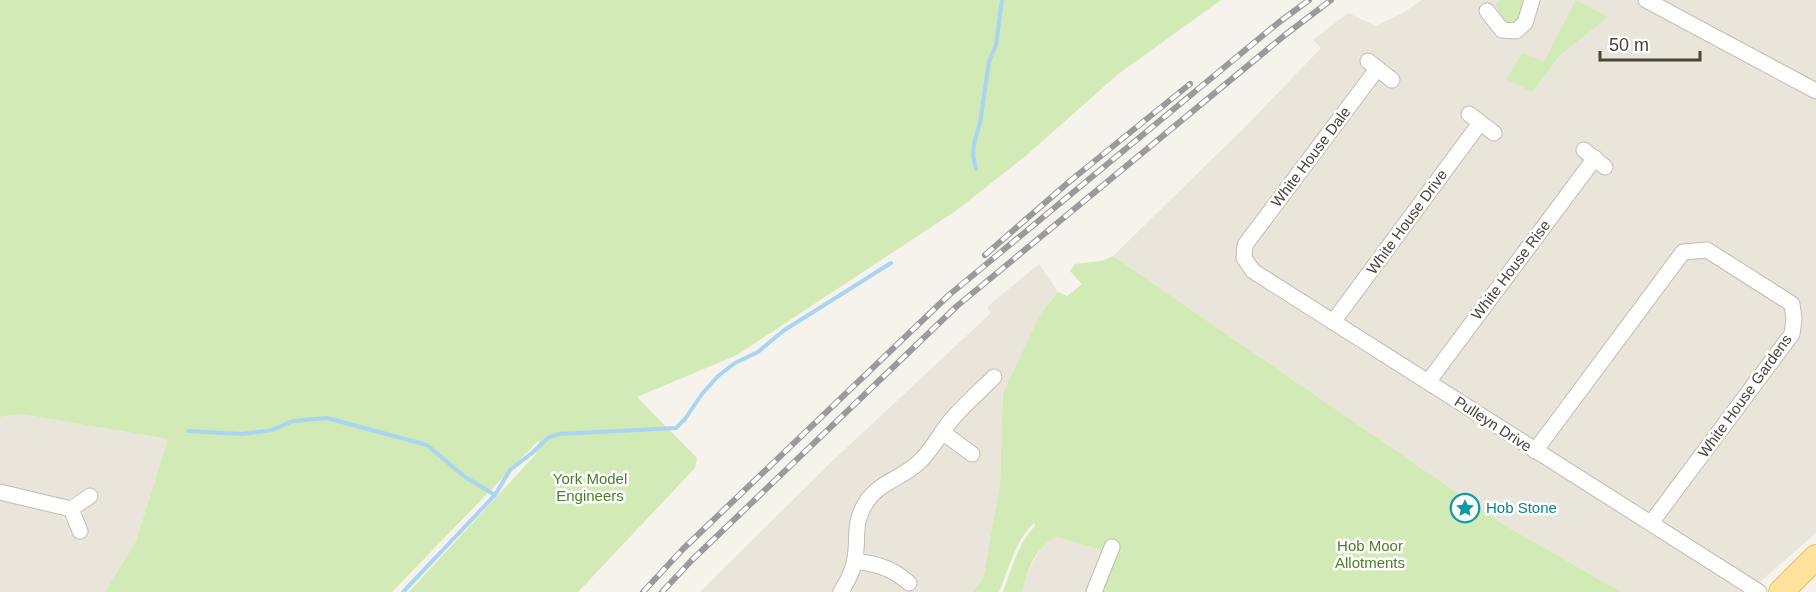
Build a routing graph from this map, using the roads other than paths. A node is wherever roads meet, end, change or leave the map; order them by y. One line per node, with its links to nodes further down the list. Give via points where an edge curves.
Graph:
1 (1532, 0): 3 (street, via 1525,23 1516,31 1502,30)
2 (1646, 0): 5 (street)
3 (1487, 11)
4 (1392, 80): 8 (street, White House Dale, via 1372,65)
5 (1816, 91)
6 (1494, 134): 9 (street, White House Drive, via 1474,118)
7 (1595, 158): 11 (street, White House Rise)
8 (1245, 245): 9 (street, Pulleyn Drive, via 1245,258 1253,271)
9 (1333, 322): 11 (street, Pulleyn Drive)
10 (994, 377): 12 (street)
11 (1428, 382): 13 (street, Pulleyn Drive)
12 (942, 432): 14 (street); 22 (street, via 920,462 876,489 867,501 856,531)
13 (1535, 451): 18 (street, Pulleyn Drive); 18 (street, White House Gardens, via 1683,252 1707,250 1792,304 1792,334)
14 (972, 454)
15 (0, 492): 17 (street)
16 (90, 496): 17 (street)
17 (71, 509): 19 (street)
18 (1651, 523): 26 (street, Pulleyn Drive)
19 (80, 531)
20 (1112, 547): 25 (street)
21 (1816, 557): 27 (main road)
22 (855, 561): 23 (street, via 888,568); 24 (street)
23 (909, 583)
24 (841, 592)
25 (1094, 592)
26 (1759, 592)
27 (1781, 592)

